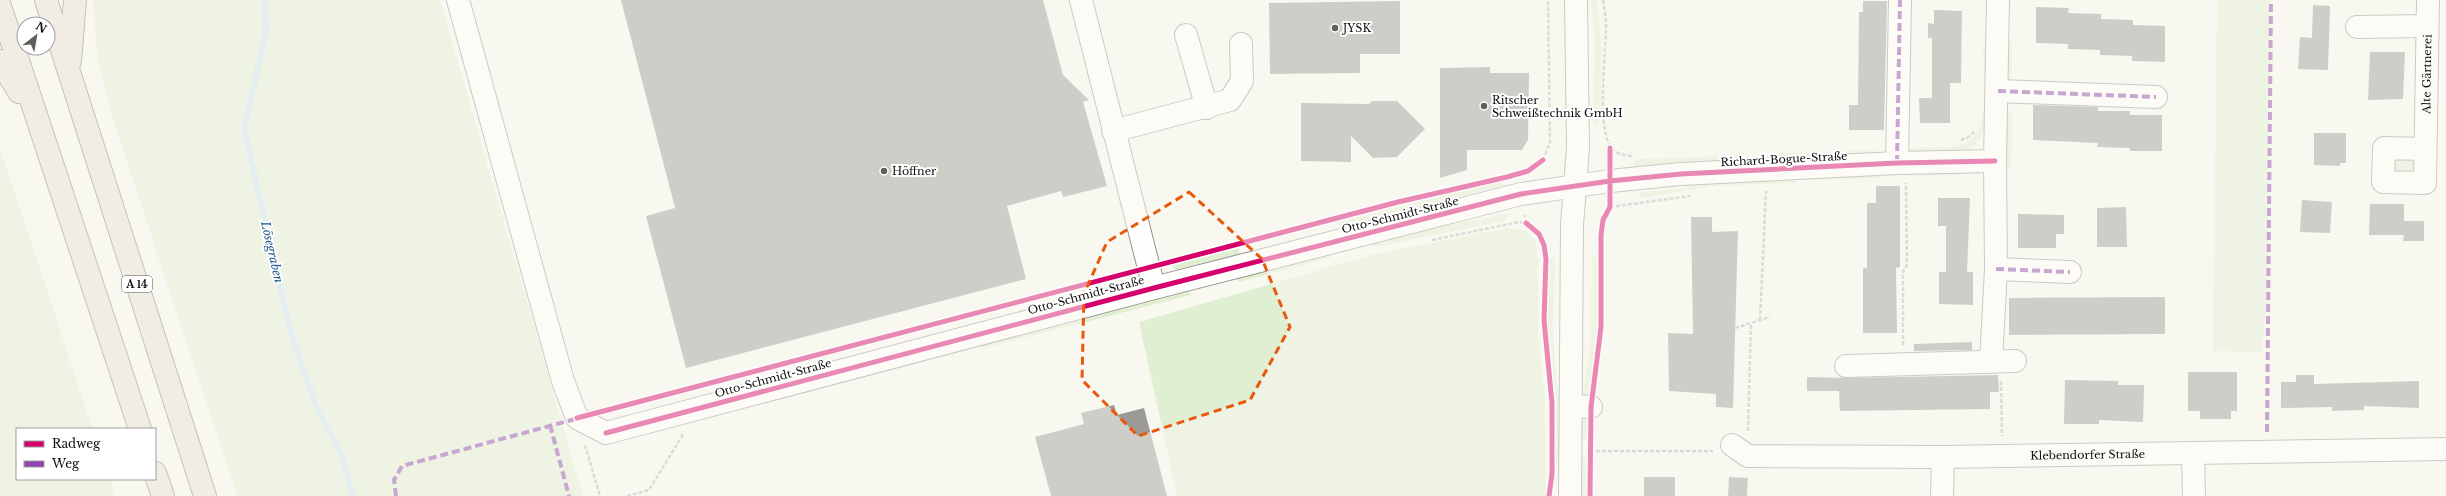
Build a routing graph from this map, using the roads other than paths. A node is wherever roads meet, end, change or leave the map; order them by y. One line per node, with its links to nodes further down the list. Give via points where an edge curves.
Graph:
1 (46, 0): 15 (highway, A 14)
2 (75, 0): 15 (highway)
3 (458, 0): 27 (street, Otto-Schmidt-Straße, via 563,381 577,418 606,434)
4 (1081, 0): 20 (street)
5 (1576, 0): 24 (street, via 1578,147)
6 (1900, 0): 23 (street)
7 (1998, 0): 16 (street)
8 (2428, 0): 10 (street, Alte Gärtnerei)
9 (0, 6): 19 (highway)
10 (2427, 26): 11 (street); 21 (street, Alte Gärtnerei)
11 (2357, 27)
12 (1186, 35): 18 (street)
13 (1241, 44): 18 (street, via 1242,81 1230,100)
14 (0, 61): 19 (highway)
15 (69, 72): 36 (highway, A 14)
16 (1998, 90): 17 (street); 22 (street)
17 (2156, 98)
18 (1207, 108): 20 (street)
19 (37, 122): 29 (highway)
20 (1113, 131): 27 (street)
21 (2425, 149)
22 (1995, 161): 23 (street, Richard-Bogue-Straße); 25 (street)
23 (1902, 172): 24 (street, Richard-Bogue-Straße, via 1681,174)
24 (1574, 187): 27 (street, Otto-Schmidt-Straße, via 1521,194); 37 (street, via 1572,225 1582,406 1570,452)
25 (1996, 270): 26 (street); 28 (street, via 2002,361)
26 (2070, 272)
27 (1151, 278)
28 (1846, 366)
29 (140, 428)
30 (2446, 449): 32 (street, Klebendorfer Straße)
31 (1740, 450): 33 (street, Klebendorfer Straße)
32 (2193, 454): 33 (street, Klebendorfer Straße); 39 (street)
33 (1943, 458): 38 (street)
34 (156, 476): 35 (highway)
35 (163, 496)
36 (205, 496)
37 (1570, 496)
38 (1942, 496)
39 (2194, 496)

